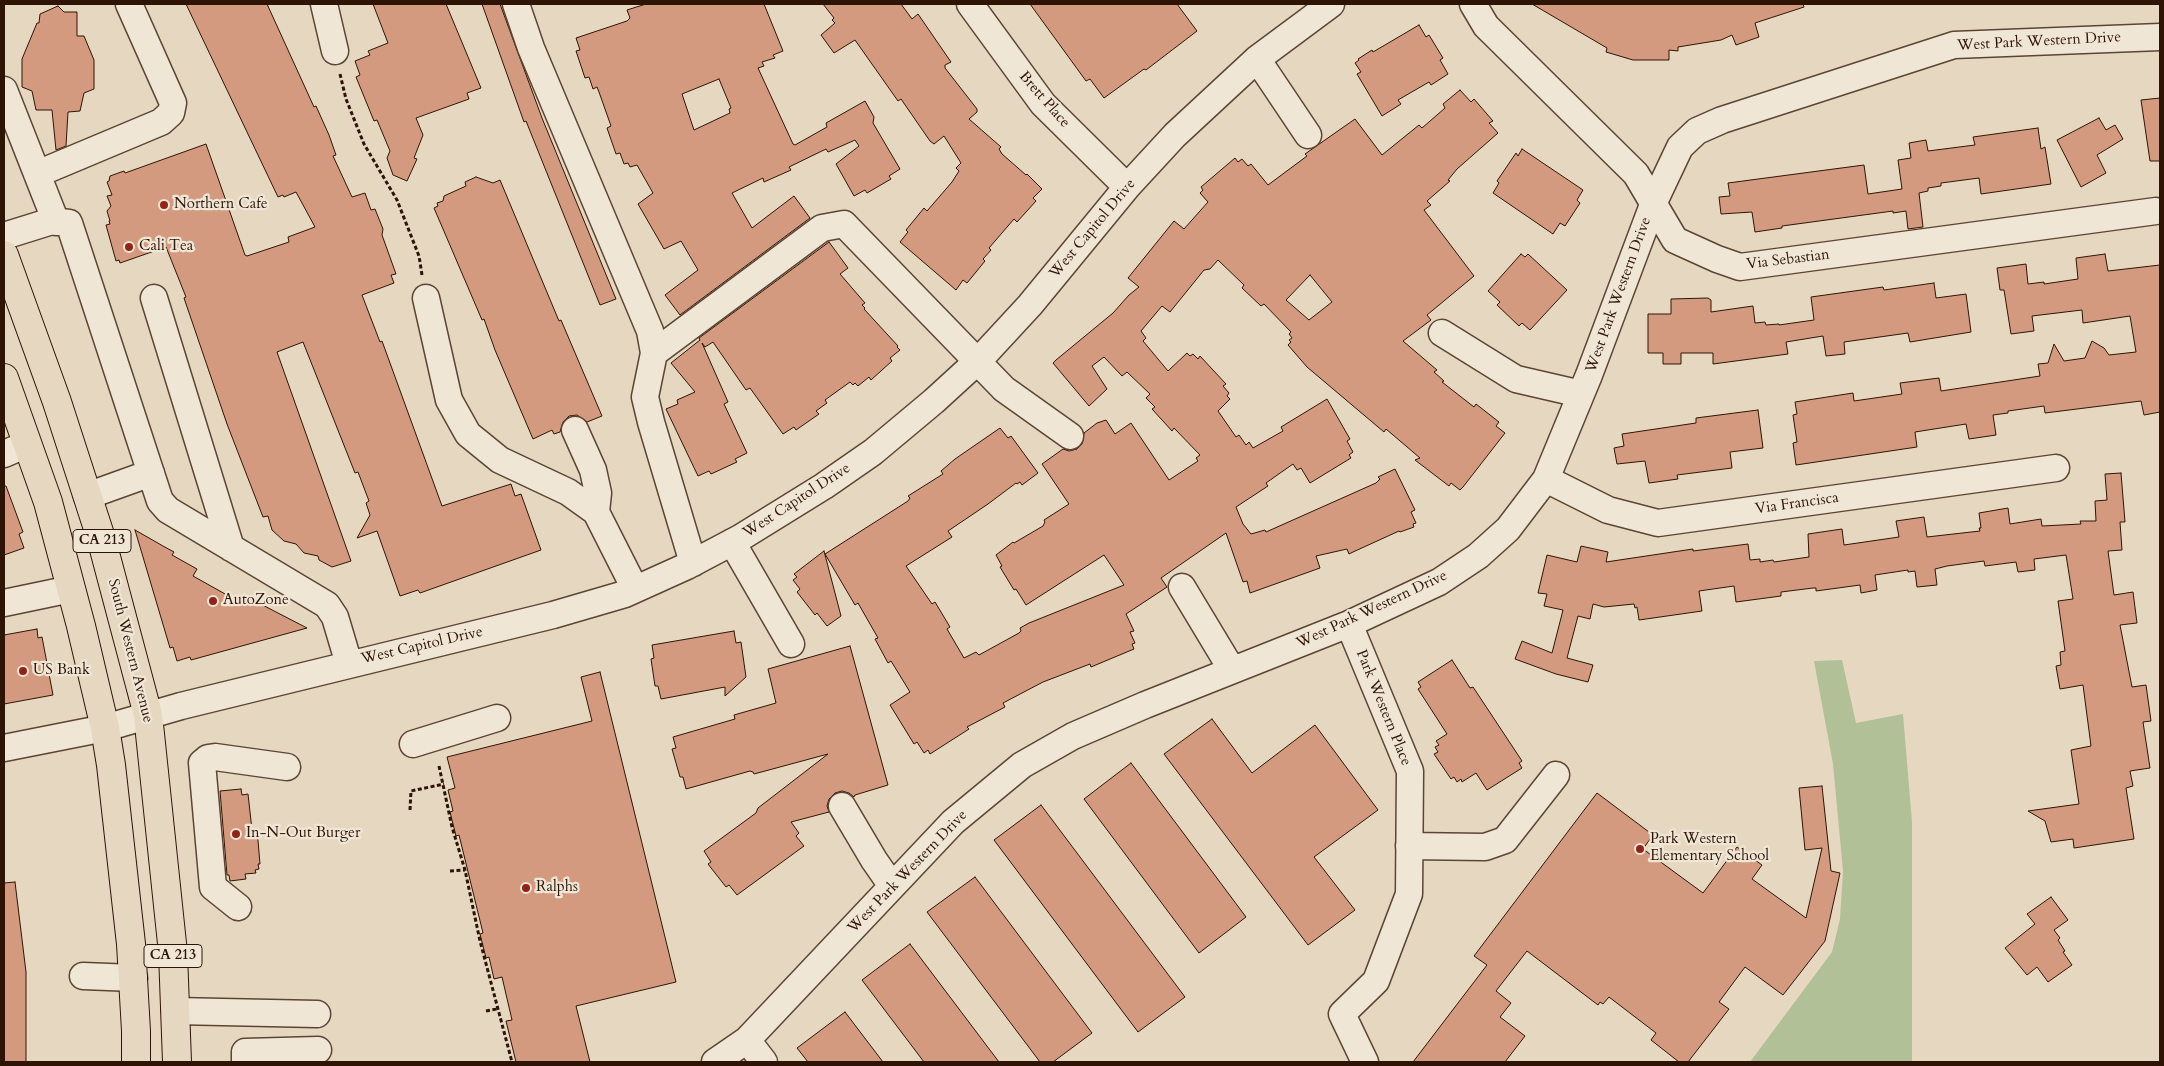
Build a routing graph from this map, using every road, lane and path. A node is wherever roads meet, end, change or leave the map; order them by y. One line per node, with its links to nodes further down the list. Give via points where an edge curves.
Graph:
1 (129, 4): 12 (street, via 174,103 171,112 161,122)
2 (324, 4): 8 (street)
3 (516, 4): 22 (street, via 531,48 650,331)
4 (970, 4): 13 (street, Brett Place, via 1043,104)
5 (1330, 4): 9 (street, West Capitol Drive)
6 (1473, 4): 14 (street, Via Sebastian, via 1486,26 1636,174)
7 (2160, 37): 14 (street, West Park Western Drive, via 1954,45 1722,120 1697,131 1680,147)
8 (335, 51): 20 (path, via 346,99 364,144 397,200 419,256)
9 (1257, 59): 11 (street); 13 (street, West Capitol Drive, via 1175,135)
10 (4, 90): 12 (street)
11 (1308, 134)
12 (37, 174): 16 (street)
13 (1128, 187): 23 (street, West Capitol Drive, via 1030,305)
14 (1654, 202): 15 (street, Via Sebastian, via 1675,240 1740,267); 25 (street, West Park Western Drive)
15 (2156, 211)
16 (56, 222): 17 (street); 30 (street, via 69,223)
17 (4, 236)
18 (4, 255): 32 (main road, South Western Avenue / CA 213)
19 (154, 298): 35 (street)
20 (426, 298): 33 (street, via 449,400 468,434 500,460 568,492)
21 (1442, 333): 25 (street, via 1516,380)
22 (654, 353): 23 (street, via 822,228 844,224); 36 (street, via 645,397)
23 (976, 362): 27 (street, via 1004,389); 34 (street, West Capitol Drive, via 873,452)
24 (4, 378): 28 (main road, CA 213)
25 (1581, 394): 31 (street, West Park Western Drive)
26 (575, 430): 33 (street, via 593,470 598,493)
27 (1070, 436)
28 (16, 449): 38 (main road, CA 213, via 48,502)
29 (2056, 468): 31 (street, Via Francisca, via 1658,523 1608,510)
30 (151, 473): 32 (street); 35 (street, via 160,501 168,510)
31 (1546, 479): 41 (street, West Park Western Drive, via 1508,529 1478,556 1439,582)
32 (87, 496): 45 (main road, South Western Avenue / CA 213)
33 (596, 512): 39 (street)
34 (732, 542): 36 (street, West Capitol Drive); 42 (street)
35 (231, 548): 43 (street, via 327,605 335,617)
36 (693, 562): 39 (street, West Capitol Drive)
37 (1182, 587): 44 (street)
38 (71, 589): 40 (street); 47 (main road, CA 213)
39 (635, 589): 43 (street, West Capitol Drive, via 553,615)
40 (4, 603)
41 (1349, 624): 44 (street, West Park Western Drive); 56 (street, Park Western Place, via 1410,772)
42 (791, 644)
43 (349, 664): 45 (street, West Capitol Drive)
44 (1232, 670): 59 (street, West Park Western Drive, via 1073,736 1022,765 953,822)
45 (148, 714): 47 (street, West Capitol Drive); 64 (main road, South Western Avenue / CA 213, via 173,953)
46 (497, 718): 48 (street)
47 (105, 728): 49 (street, West Capitol Drive); 62 (main road, CA 213)
48 (413, 744)
49 (4, 748)
50 (439, 766): 53 (path)
51 (287, 767): 60 (street, via 215,757 202,763 213,887)
52 (1556, 775): 56 (street, via 1504,840 1485,847)
53 (444, 784): 55 (path, via 411,791); 57 (path)
54 (842, 806): 59 (street)
55 (410, 810)
56 (1409, 846): 75 (street, Park Western Place, via 1409,894 1376,981 1342,1014)
57 (465, 870): 58 (path); 63 (path)
58 (450, 871)
59 (892, 886): 67 (street, West Park Western Drive)
60 (238, 907)
61 (83, 976): 62 (street)
62 (134, 978): 69 (main road, CA 213)
63 (497, 1009): 65 (path); 72 (path)
64 (175, 1012): 66 (street); 70 (main road, South Western Avenue / CA 213)
65 (486, 1012)
66 (317, 1014)
67 (747, 1040): 73 (street, West Park Western Drive); 74 (street)
68 (318, 1050): 71 (street, via 245,1052)
69 (136, 1062)
70 (176, 1062)
71 (245, 1062)
72 (512, 1062)
73 (715, 1062)
74 (764, 1062)
75 (1365, 1062)

